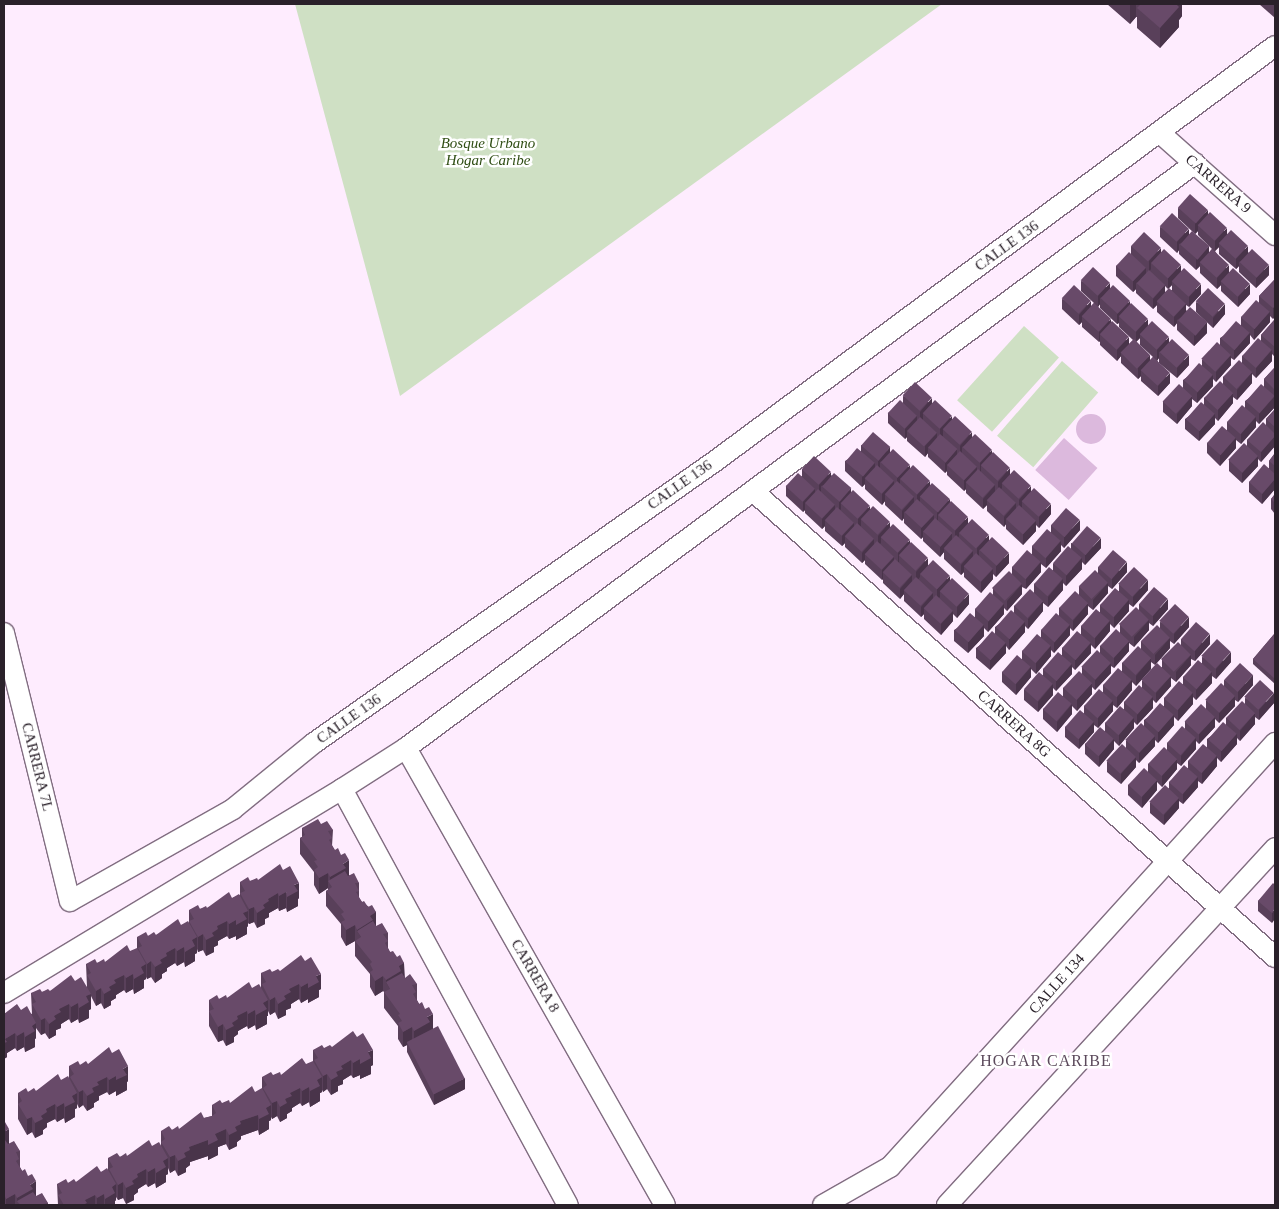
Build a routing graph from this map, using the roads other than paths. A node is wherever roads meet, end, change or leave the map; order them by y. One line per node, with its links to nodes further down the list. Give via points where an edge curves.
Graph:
1 (1275, 46): 2 (street, CALLE 136)
2 (1160, 133): 3 (street, CARRERA 9); 12 (street, CALLE 136, via 718,459 314,743 233,808)
3 (1194, 163): 4 (street, CARRERA 9); 5 (street)
4 (1275, 235)
5 (753, 491): 8 (street); 11 (street, CARRERA 8G)
6 (4, 633): 12 (street, CARRERA 7L)
7 (1275, 743): 11 (street, CALLE 134)
8 (406, 748): 9 (street); 17 (street, CARRERA 8)
9 (342, 790): 15 (street); 16 (street)
10 (1275, 848): 13 (street)
11 (1168, 862): 13 (street, CARRERA 8G); 18 (street, CALLE 134, via 890,1167)
12 (70, 902)
13 (1220, 908): 14 (street, CARRERA 8G); 19 (street)
14 (1275, 957)
15 (4, 993)
16 (568, 1205)
17 (665, 1205)
18 (823, 1205)
19 (947, 1205)

